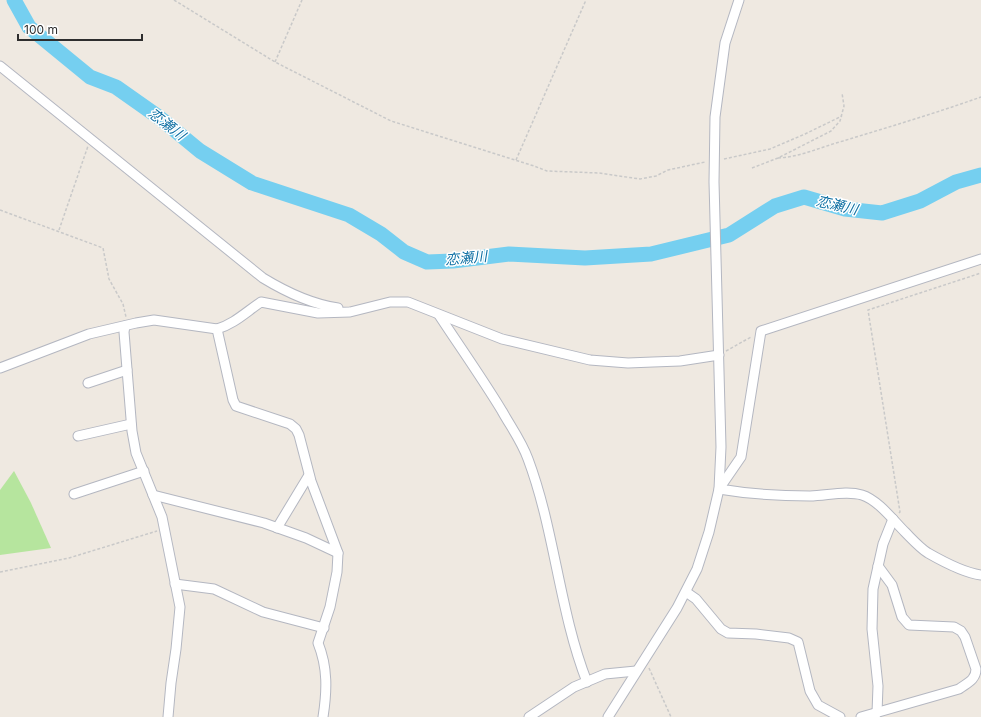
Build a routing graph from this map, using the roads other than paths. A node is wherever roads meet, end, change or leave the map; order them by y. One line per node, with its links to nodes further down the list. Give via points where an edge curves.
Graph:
1 (739, 0): 8 (street, via 726,43 715,117 714,182)
2 (0, 66): 4 (street, via 263,278 286,291 324,306)
3 (981, 259): 16 (street, via 761,331 741,457)
4 (350, 312): 5 (street, via 390,302 408,302); 7 (street, via 318,313 261,302 233,323)
5 (439, 315): 8 (street, via 502,339 590,360 666,362); 28 (street, via 486,385 527,457 546,521 568,619)
6 (125, 326): 7 (street, via 154,320); 9 (street, via 89,334); 10 (street)
7 (217, 328): 15 (street, via 236,406 290,424 296,429)
8 (719, 355): 16 (street)
9 (0, 368)
10 (127, 370): 11 (street); 12 (street)
11 (88, 383)
12 (131, 424): 13 (street); 14 (street, via 134,447)
13 (78, 436)
14 (144, 471): 17 (street); 18 (street)
15 (309, 475): 20 (street); 21 (street)
16 (719, 488): 19 (street, via 743,493 862,495); 25 (street, via 707,539)
17 (74, 494)
18 (153, 495): 20 (street); 24 (street, via 163,523)
19 (893, 519): 22 (street); 23 (street, via 927,552)
20 (277, 528): 21 (street)
21 (338, 553): 26 (street, via 337,572)
22 (878, 566): 29 (street, via 872,589 872,629 878,686); 29 (street, via 892,585 902,617 910,625 954,627 960,631 965,637 976,669 974,678 959,689)
23 (981, 576)
24 (175, 584): 26 (street, via 214,588 263,612); 30 (street, via 180,607)
25 (686, 592): 27 (street); 34 (street, via 696,599 721,629 728,633 789,638 798,642 810,691 818,705)
26 (324, 628): 31 (street, via 318,643 326,670)
27 (636, 671): 28 (street, via 605,674); 33 (street)
28 (587, 682): 32 (street, via 574,687)
29 (877, 713): 35 (street)
30 (168, 717)
31 (323, 717)
32 (529, 717)
33 (608, 717)
34 (840, 717)
35 (861, 717)

